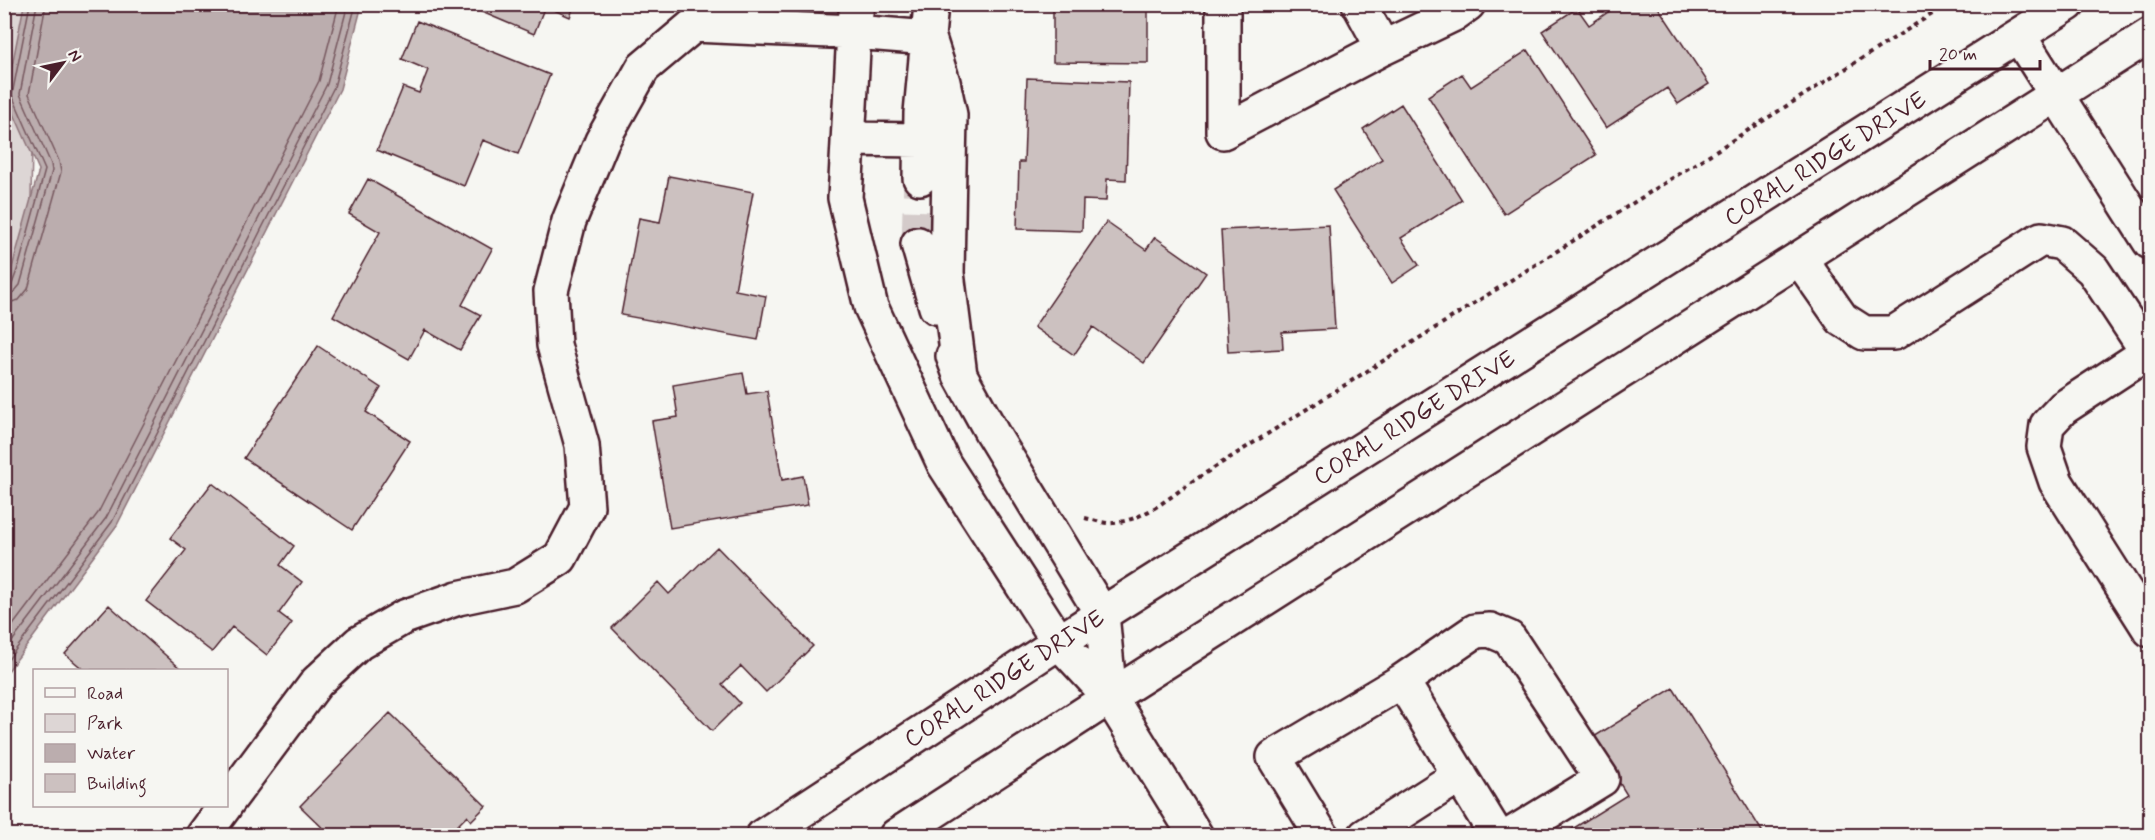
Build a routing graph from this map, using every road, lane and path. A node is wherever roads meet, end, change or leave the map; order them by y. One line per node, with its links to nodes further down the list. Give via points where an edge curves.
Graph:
1 (931, 4): 11 (street)
2 (1223, 4): 12 (street, via 1223,132)
3 (1359, 4): 12 (street)
4 (1468, 4): 12 (street)
5 (1948, 4): 22 (path, via 1157,507 1112,523 1085,518)
6 (2068, 4): 10 (street, CORAL RIDGE DRIVE)
7 (696, 15): 8 (street); 29 (street, via 642,68 602,141 569,221 551,291 554,345 582,445 587,507 560,558 515,586 447,602 404,618 359,643 317,682)
8 (855, 18): 11 (street); 14 (street)
9 (2151, 35): 13 (street)
10 (2019, 36): 13 (street); 23 (street, CORAL RIDGE DRIVE)
11 (929, 38): 15 (street); 21 (street, via 950,115 947,273)
12 (1383, 48)
13 (2056, 96): 17 (street); 19 (street)
14 (848, 139): 15 (street); 25 (street, via 845,198 871,307 944,464)
15 (920, 140): 16 (street)
16 (920, 178)
17 (2151, 242)
18 (918, 244): 21 (street)
19 (1800, 259): 20 (street, via 1842,318 1864,333 1894,333 2041,239 2062,243 2093,270); 27 (street)
20 (2149, 352): 24 (street, via 2063,408 2047,425 2044,447 2056,482)
21 (960, 375): 23 (street)
22 (1079, 513)
23 (1102, 614): 25 (street, CORAL RIDGE DRIVE); 27 (street)
24 (2151, 630)
25 (1059, 642): 27 (street); 32 (street, CORAL RIDGE DRIVE)
26 (1402, 681): 28 (street); 35 (street, via 1274,757); 38 (street, via 1475,631 1490,630 1509,638 1602,779)
27 (1110, 697): 33 (street); 34 (street)
28 (1460, 775): 36 (street); 37 (street)
29 (228, 802)
30 (225, 807): 31 (street)
31 (203, 836)
32 (763, 836)
33 (896, 836)
34 (1196, 836)
35 (1322, 836)
36 (1365, 836)
37 (1497, 836)
38 (1509, 836)

